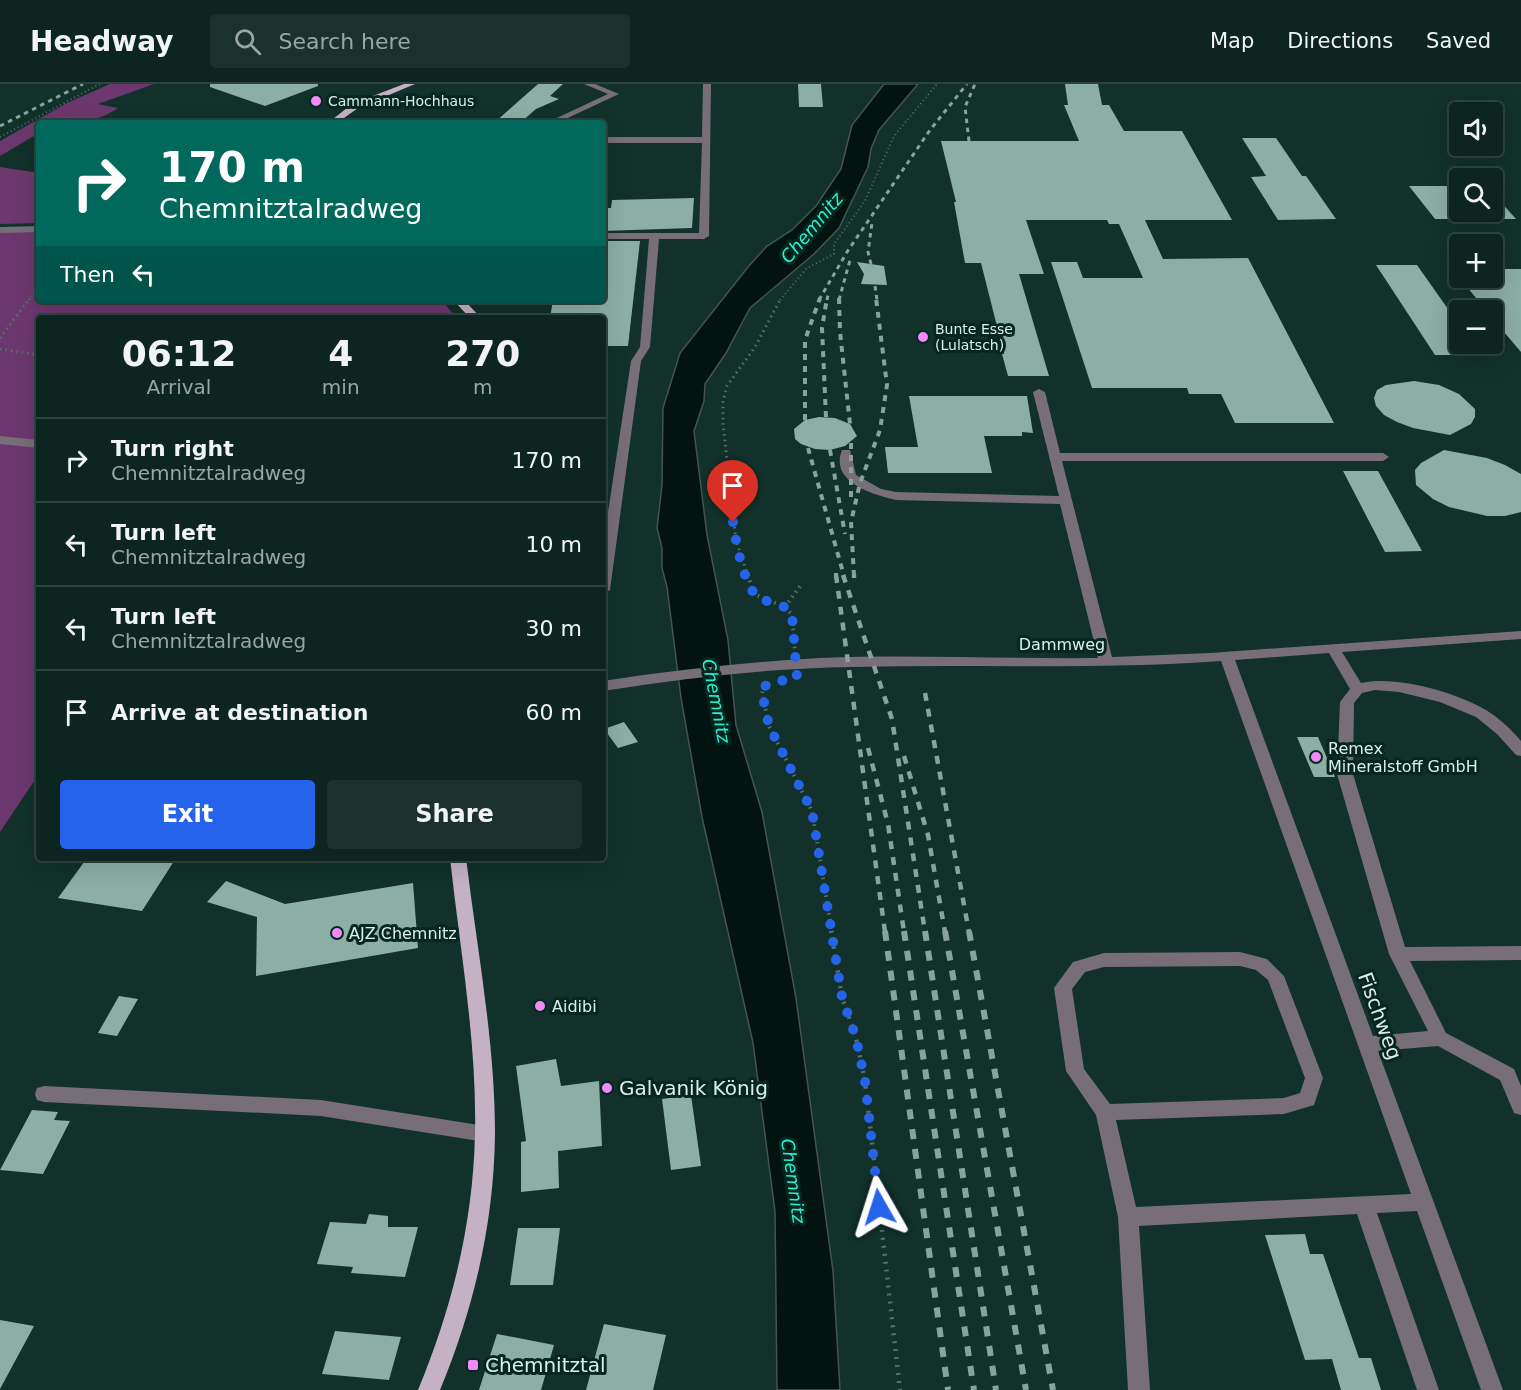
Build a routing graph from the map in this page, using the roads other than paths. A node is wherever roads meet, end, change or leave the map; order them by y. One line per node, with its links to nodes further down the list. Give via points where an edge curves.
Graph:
1 (411, 84): 4 (main road, via 355,106)
2 (588, 84): 5 (street, via 615,93)
3 (707, 84): 7 (street)
4 (336, 120)
5 (556, 120)
6 (606, 140): 7 (street)
7 (706, 140): 11 (street, via 704,236)
8 (36, 229): 9 (street)
9 (0, 230)
10 (606, 236): 11 (street)
11 (654, 236): 21 (street, via 645,347 636,361)
12 (461, 303): 13 (main road)
13 (473, 315)
14 (1039, 392): 18 (street)
15 (0, 440): 16 (street)
16 (36, 444)
17 (846, 453): 20 (street, via 851,477 877,492 896,496)
18 (1055, 457): 19 (street); 20 (street)
19 (1383, 457)
20 (1065, 500): 25 (street)
21 (606, 569)
22 (1521, 635): 23 (street, Dammweg)
23 (1333, 648): 24 (street, Dammweg); 27 (street)
24 (1226, 656): 25 (street, Dammweg); 33 (street, Fischweg)
25 (1106, 662): 26 (street, Dammweg, via 796,665)
26 (606, 686)
27 (1357, 689): 28 (street, via 1374,685 1401,687 1479,712 1505,731); 31 (street, via 1347,702 1346,774)
28 (1521, 751)
29 (458, 861): 37 (main road, via 479,1037)
30 (1521, 953): 31 (street)
31 (1398, 954): 32 (street)
32 (1440, 1038): 33 (street); 35 (street, via 1507,1075)
33 (1367, 1044): 38 (street, Fischweg)
34 (44, 1094): 37 (street, via 321,1108)
35 (1521, 1107)
36 (1105, 1112): 36 (street, via 1075,1071 1063,988 1079,967 1104,960 1240,959 1261,964 1275,976 1314,1078 1307,1099 1284,1106); 40 (street)
37 (485, 1134): 41 (main road, via 480,1218 464,1297)
38 (1424, 1202): 39 (street); 44 (street, Fischweg)
39 (1364, 1205): 40 (street); 43 (street)
40 (1128, 1217): 42 (street)
41 (429, 1390)
42 (1139, 1390)
43 (1428, 1390)
44 (1492, 1390)

